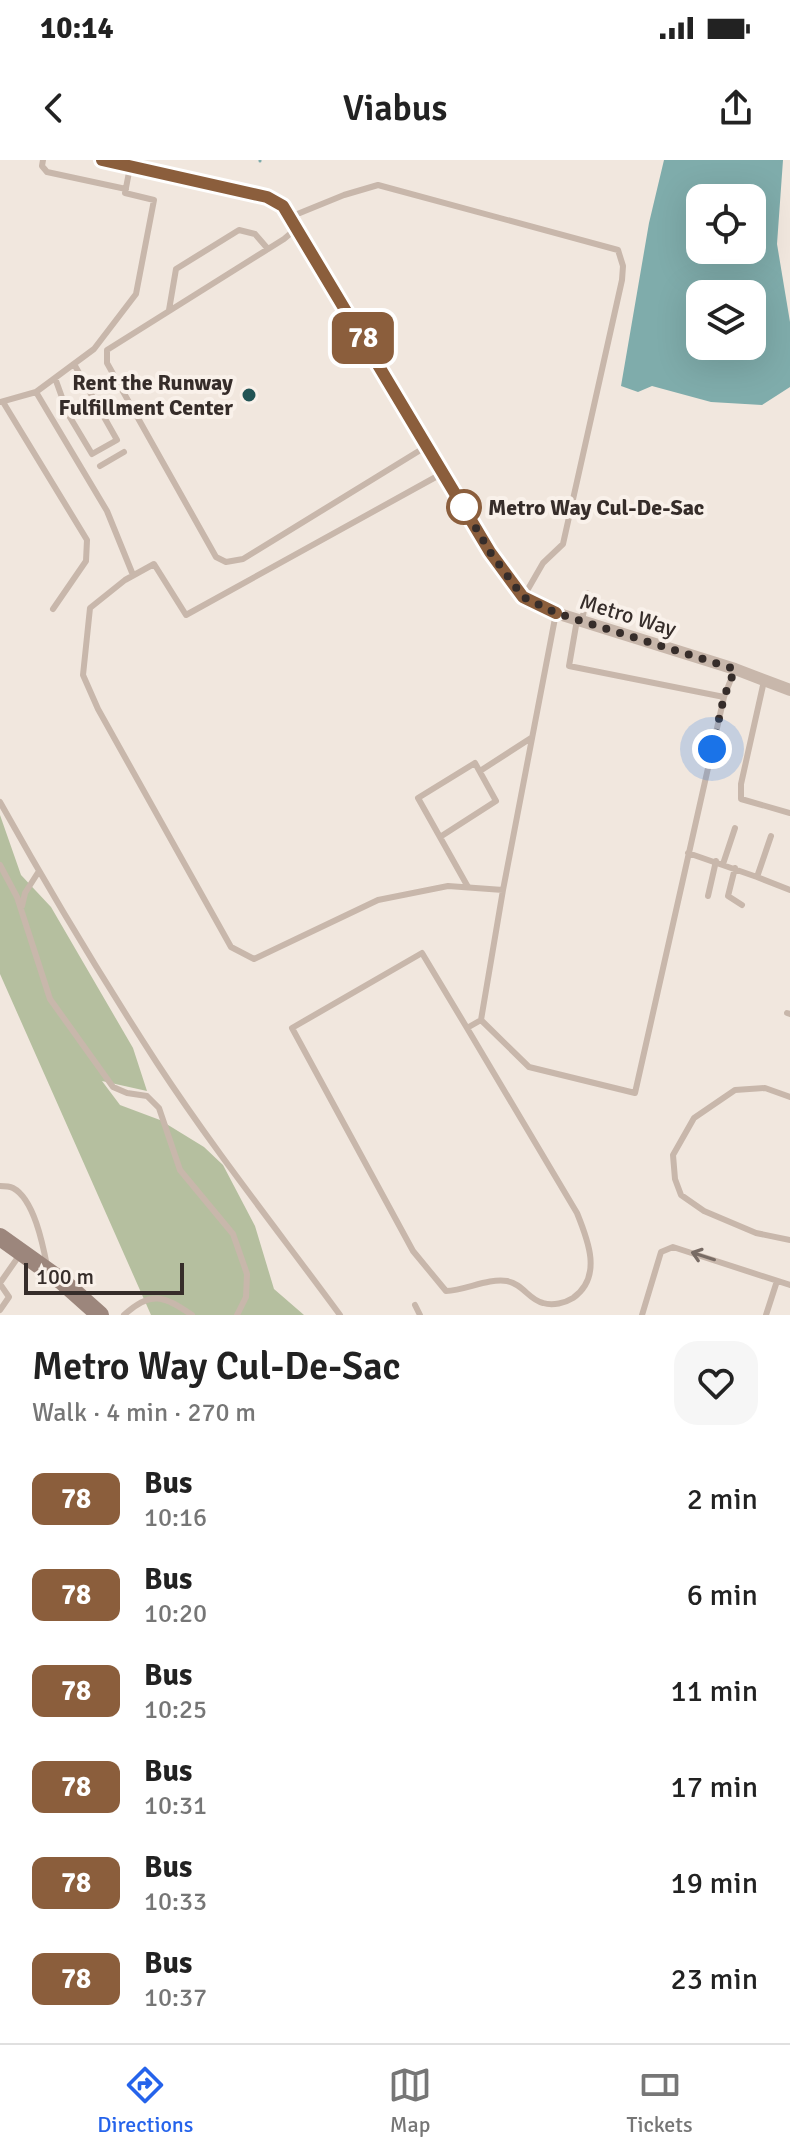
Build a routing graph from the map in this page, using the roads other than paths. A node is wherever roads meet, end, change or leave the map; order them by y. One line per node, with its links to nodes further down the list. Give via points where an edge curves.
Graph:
1 (43, 160): 4 (lane, via 47,172)
2 (101, 160): 3 (street, Metro Way)
3 (132, 165): 4 (lane); 5 (street, Metro Way, via 267,197 283,206)
4 (126, 189): 8 (lane, via 125,193 154,200 136,294 94,349)
5 (294, 222): 6 (lane); 14 (street, Metro Way); 20 (lane, via 344,195 378,185 618,250 622,280 563,544 543,563)
6 (268, 249): 7 (lane); 7 (lane, via 255,234 239,230 176,269)
7 (169, 310): 14 (lane, via 107,350 107,363 216,557 226,562 243,559)
8 (74, 364): 9 (lane); 12 (lane, via 117,440 92,454)
9 (55, 378): 10 (lane); 12 (lane)
10 (36, 392): 11 (lane); 13 (lane)
11 (1, 402): 21 (lane, via 87,540 86,561)
12 (66, 409): 13 (lane)
13 (51, 418): 18 (lane, via 107,511)
14 (427, 446): 17 (street, Metro Way)
15 (124, 452): 16 (lane)
16 (100, 466)
17 (443, 473): 18 (lane, via 186,615 154,564); 20 (street, Metro Way)
18 (133, 575): 41 (lane, via 90,608 83,675 231,947 254,959 378,900)
19 (587, 593): 23 (lane)
20 (523, 597): 22 (street, Metro Way)
21 (53, 609)
22 (556, 613): 23 (street, Metro Way); 28 (lane)
23 (580, 621): 24 (street, Metro Way); 27 (lane, via 569,666)
24 (735, 669): 25 (street, Metro Way); 27 (lane)
25 (764, 681): 26 (street, Metro Way); 31 (lane, via 741,799)
26 (790, 690)
27 (724, 697): 35 (lane)
28 (531, 738): 29 (lane); 42 (lane)
29 (480, 771): 34 (lane, via 496,801); 34 (lane, via 475,763 418,798)
30 (0, 802): 39 (lane)
31 (790, 813)
32 (735, 828): 36 (lane)
33 (771, 836): 40 (lane)
34 (440, 837): 41 (lane)
35 (688, 853): 36 (lane); 47 (lane, via 635,1093 529,1067)
36 (720, 863): 38 (lane); 44 (lane)
37 (0, 865): 46 (lane)
38 (735, 868): 40 (lane); 45 (lane, via 728,896)
39 (39, 871): 46 (lane); 65 (lane, via 158,1063)
40 (757, 877): 43 (lane)
41 (468, 887): 42 (lane)
42 (503, 890): 47 (lane)
43 (790, 890)
44 (708, 896)
45 (742, 905)
46 (21, 909): 61 (lane, via 50,999 113,1087 147,1096 159,1108 180,1170 233,1234 247,1274)
47 (481, 1020): 48 (lane)
48 (467, 1028): 59 (lane, via 577,1213 587,1239 591,1260 586,1286 567,1302); 59 (lane, via 422,953 292,1028 413,1251 446,1291 510,1281)
49 (790, 1097): 52 (lane, via 765,1088 735,1090 694,1118 673,1155 681,1195 756,1233)
50 (0, 1186): 54 (lane, via 14,1188 25,1202 41,1233)
51 (0, 1237): 53 (main road)
52 (790, 1240)
53 (22, 1253): 54 (main road); 56 (lane)
54 (47, 1270): 62 (main road)
55 (777, 1281): 57 (lane); 68 (lane, one-way to 68, via 673,1247 661,1252); 69 (lane)
56 (0, 1283): 60 (lane, via 9,1297)
57 (790, 1285)
58 (415, 1305): 66 (lane)
59 (548, 1305): 67 (lane)
60 (0, 1310)
61 (239, 1313)
62 (100, 1315)
63 (124, 1315): 64 (lane, via 155,1297)
64 (192, 1315)
65 (340, 1315)
66 (420, 1315)
67 (550, 1315)
68 (642, 1315)
69 (766, 1315)

